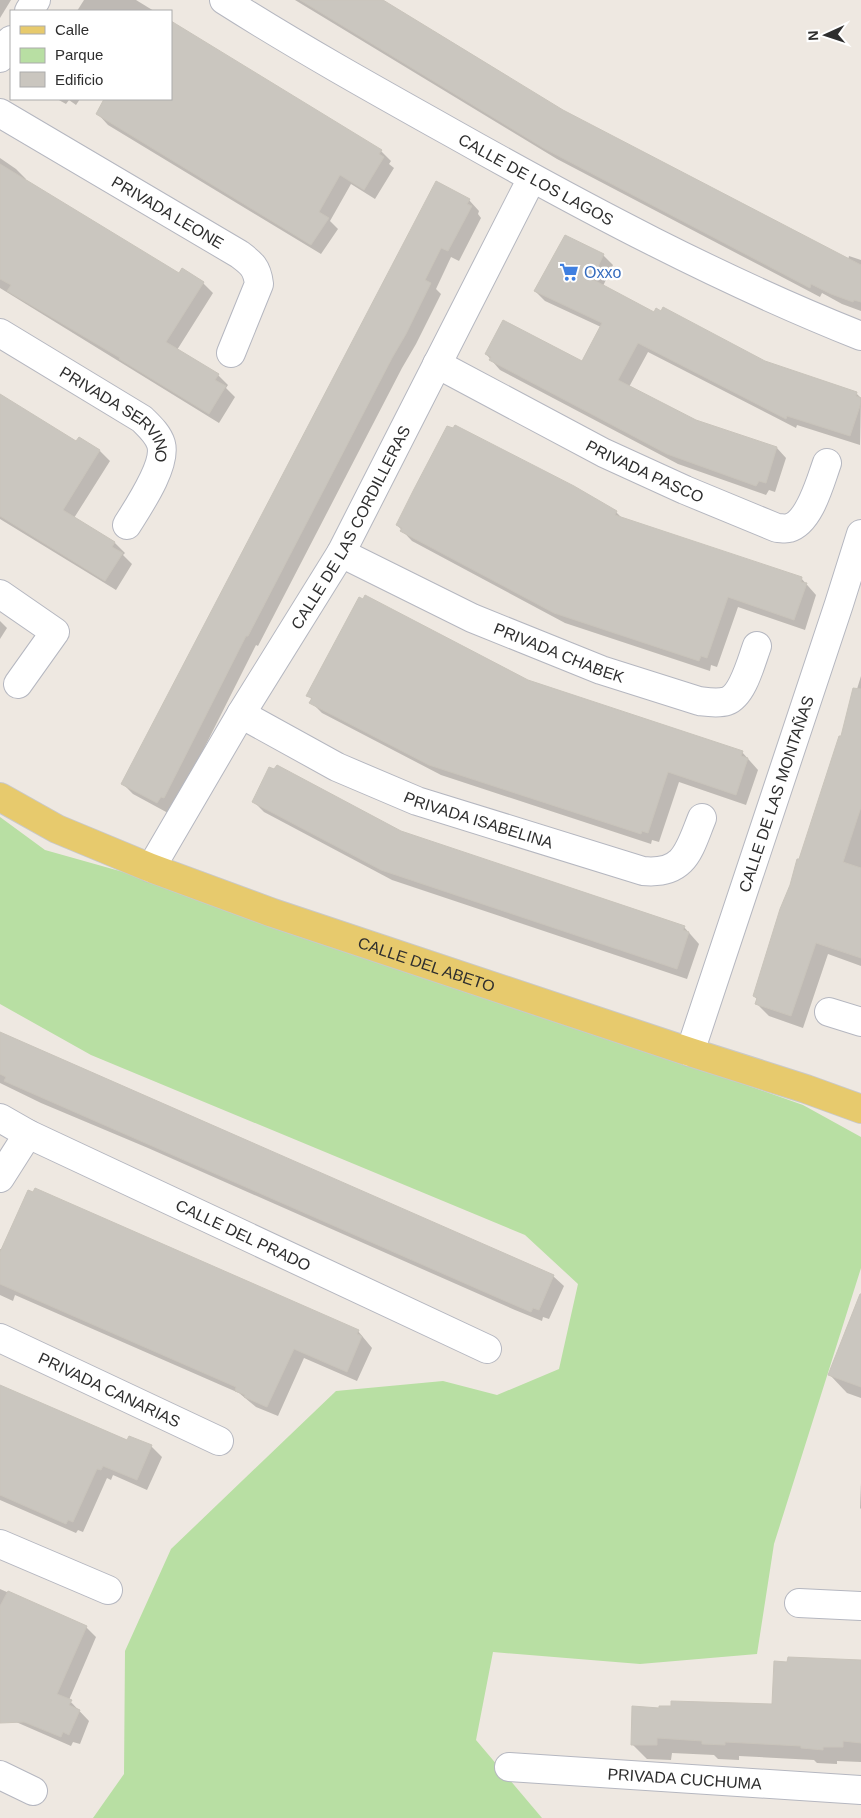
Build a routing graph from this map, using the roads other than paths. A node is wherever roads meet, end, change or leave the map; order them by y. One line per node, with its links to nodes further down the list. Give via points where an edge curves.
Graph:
1 (224, 0): 5 (street, CALLE DE LOS LAGOS, via 292,43)
2 (10, 42): 3 (street)
3 (0, 58)
4 (0, 113): 8 (street, PRIVADA LEONE, via 251,263 258,272 259,284)
5 (532, 178): 7 (street, CALLE DE LOS LAGOS, via 719,274); 9 (street, CALLE DE LAS CORDILLERAS)
6 (0, 333): 11 (street, PRIVADA SERVINO, via 142,419 155,432 161,445 160,462 154,479)
7 (861, 336)
8 (231, 353)
9 (437, 364): 10 (street, PRIVADA PASCO, via 604,453 777,528 788,529 807,514); 13 (street, CALLE DE LAS CORDILLERAS)
10 (827, 463)
11 (127, 525)
12 (861, 534): 15 (street, CALLE DE LAS MONTAÑAS)
13 (341, 553): 16 (street, PRIVADA CHABEK, via 472,618 601,670 698,701 726,701 736,694); 18 (street, CALLE DE LAS CORDILLERAS)
14 (0, 594): 17 (street, via 55,632)
15 (850, 607): 24 (street, CALLE DE LAS MONTAÑAS)
16 (756, 646)
17 (18, 684)
18 (241, 714): 20 (street, PRIVADA ISABELINA, via 337,767 417,801 643,871 657,873 688,855); 21 (street, CALLE DE LAS CORDILLERAS)
19 (0, 797): 21 (main road, CALLE DEL ABETO, via 57,829)
20 (702, 818)
21 (151, 868): 24 (main road, CALLE DEL ABETO, via 273,913)
22 (829, 1012): 23 (street)
23 (861, 1022)
24 (690, 1052): 25 (main road, CALLE DEL ABETO)
25 (861, 1109)
26 (0, 1118): 27 (street, CALLE DEL PRADO)
27 (28, 1134): 28 (street); 30 (street, CALLE DEL PRADO)
28 (0, 1178)
29 (0, 1338): 31 (street, PRIVADA CANARIAS)
30 (487, 1349)
31 (219, 1441)
32 (0, 1544): 33 (street)
33 (108, 1590)
34 (799, 1602): 35 (street)
35 (861, 1606)
36 (509, 1767): 38 (street, PRIVADA CUCHUMA)
37 (0, 1774): 39 (street)
38 (861, 1790)
39 (33, 1791)

